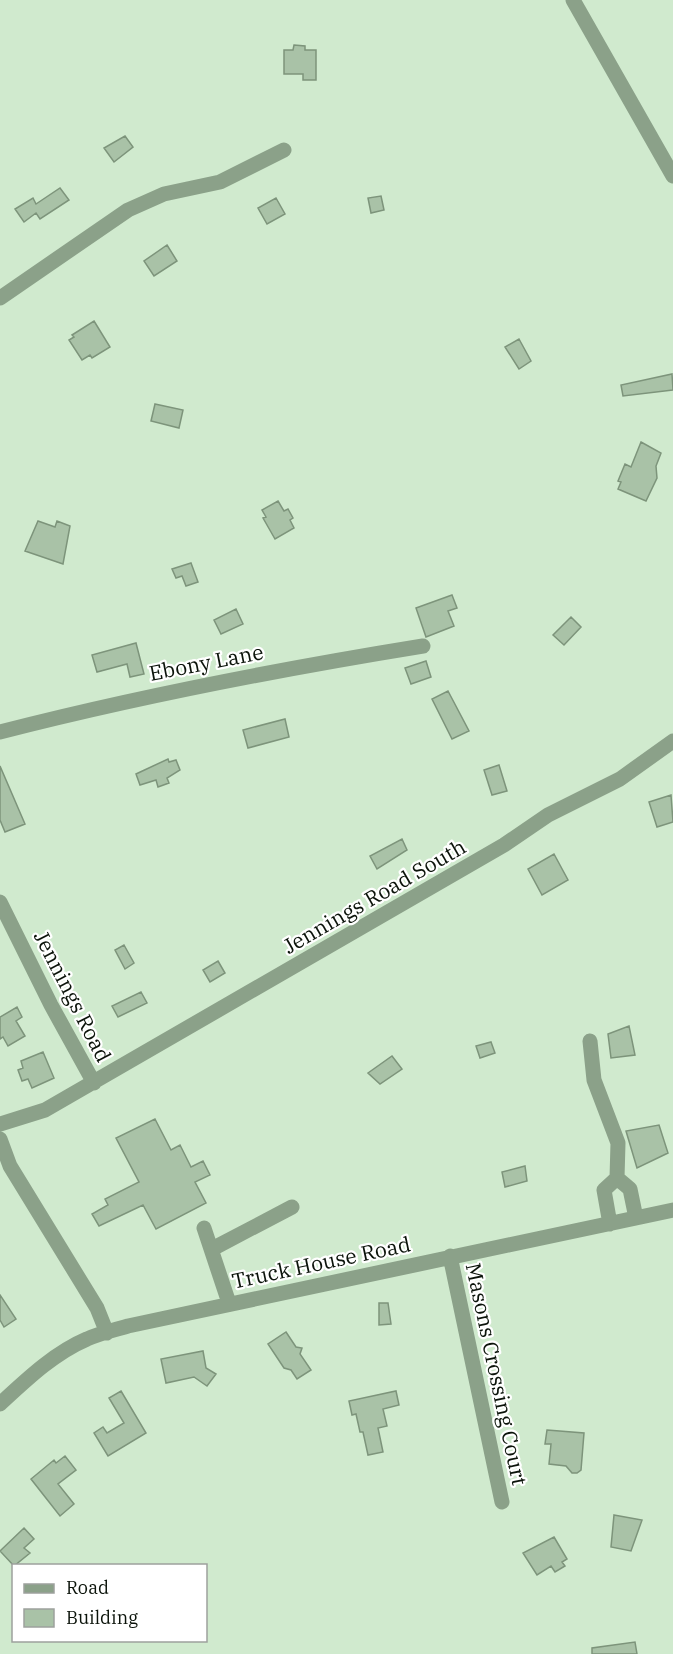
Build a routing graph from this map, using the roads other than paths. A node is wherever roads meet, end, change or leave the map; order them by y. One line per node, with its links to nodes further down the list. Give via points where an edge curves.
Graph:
1 (573, 0): 3 (street)
2 (284, 150): 4 (street, via 220,182 164,194 128,210)
3 (673, 176)
4 (0, 298)
5 (423, 646): 6 (street, Ebony Lane, via 123,700)
6 (0, 732)
7 (673, 741): 10 (street, Jennings Road South, via 620,779 548,815 504,845)
8 (0, 902): 10 (street, Jennings Road)
9 (590, 1041): 13 (street, via 594,1080 618,1143)
10 (94, 1083): 11 (street, Jennings Road, via 45,1110)
11 (0, 1124)
12 (0, 1139): 22 (street, via 9,1166 97,1308)
13 (617, 1178): 16 (street, via 630,1189); 17 (street, via 604,1190)
14 (292, 1207): 19 (street)
15 (673, 1210): 16 (street, Truck House Road)
16 (636, 1218): 17 (street, Truck House Road)
17 (610, 1224): 20 (street, Truck House Road)
18 (204, 1228): 19 (street)
19 (212, 1249): 21 (street)
20 (450, 1256): 21 (street, Truck House Road); 24 (street, Masons Crossing Court)
21 (229, 1303): 22 (street, Truck House Road)
22 (107, 1332): 23 (street, Truck House Road, via 69,1348 42,1366)
23 (0, 1404)
24 (502, 1502)

